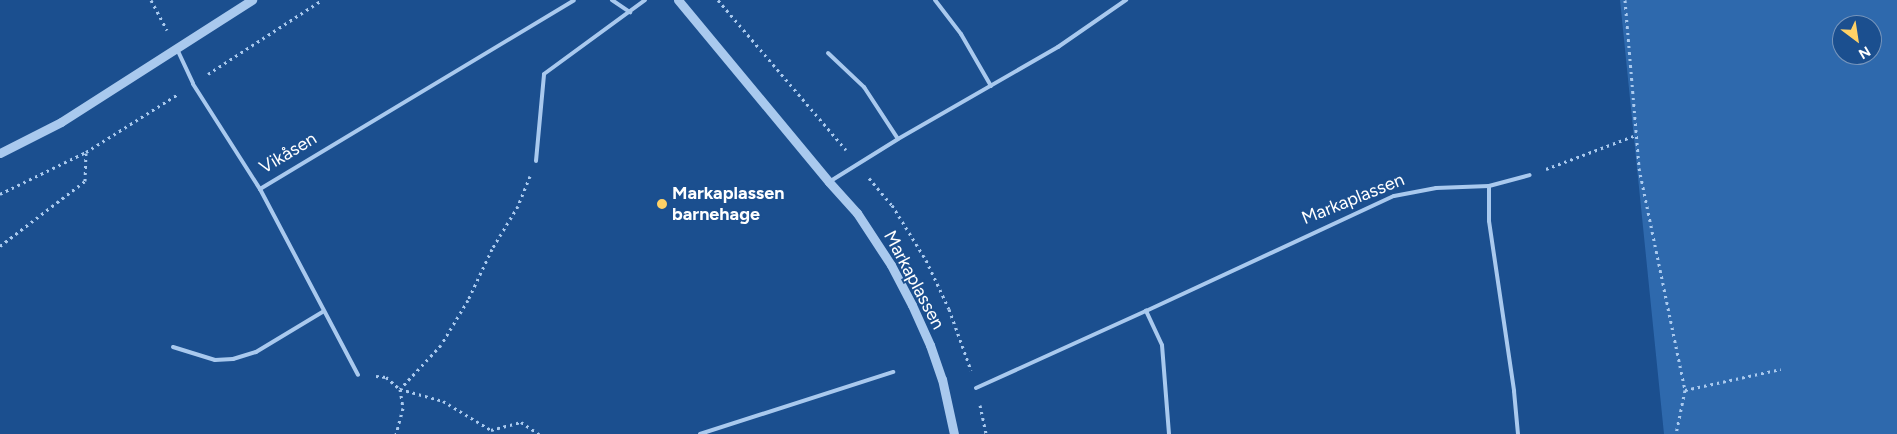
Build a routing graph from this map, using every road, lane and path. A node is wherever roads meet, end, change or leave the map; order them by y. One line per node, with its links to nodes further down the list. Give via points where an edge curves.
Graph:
1 (151, 0): 12 (path)
2 (252, 0): 12 (street)
3 (322, 0): 14 (path)
4 (574, 0): 24 (lane, Vikåsen)
5 (612, 0): 11 (lane)
6 (645, 0): 11 (lane)
7 (678, 0): 22 (street, Markaplassen)
8 (935, 0): 15 (lane, via 961,34)
9 (1126, 0): 15 (lane, via 1058,47)
10 (1625, 0): 16 (path)
11 (630, 12): 20 (lane, via 544,74)
12 (177, 49): 14 (lane, Vikåsen); 19 (street, via 61,122)
13 (828, 53): 17 (lane, via 864,87)
14 (193, 84): 18 (path); 24 (lane, Vikåsen)
15 (991, 86): 17 (lane)
16 (1636, 135): 21 (path); 35 (path, via 1639,168)
17 (898, 138): 22 (lane)
18 (86, 152): 25 (path); 26 (path, via 85,181)
19 (0, 153)
20 (536, 161): 34 (path, via 518,206 468,300 441,345)
21 (1530, 175): 23 (lane, Markaplassen)
22 (829, 182): 39 (street, Markaplassen, via 857,213 891,265 912,305 942,379)
23 (1489, 186): 28 (lane, Markaplassen, via 1436,188 1394,196); 41 (lane, via 1489,220)
24 (260, 189): 27 (lane)
25 (0, 194)
26 (0, 246)
27 (324, 311): 29 (lane, via 256,352 233,359 215,360); 32 (lane)
28 (1146, 311): 33 (lane, Markaplassen); 40 (lane, via 1162,345)
29 (173, 348)
30 (1781, 369): 35 (path)
31 (893, 372): 38 (lane)
32 (358, 375): 34 (path, via 386,377)
33 (976, 388)
34 (400, 389): 36 (path, via 403,408); 37 (path, via 443,401 491,430 521,422)
35 (1685, 390): 42 (path)
36 (396, 434)
37 (539, 434)
38 (700, 434)
39 (954, 434)
40 (1169, 434)
41 (1518, 434)
42 (1676, 434)

